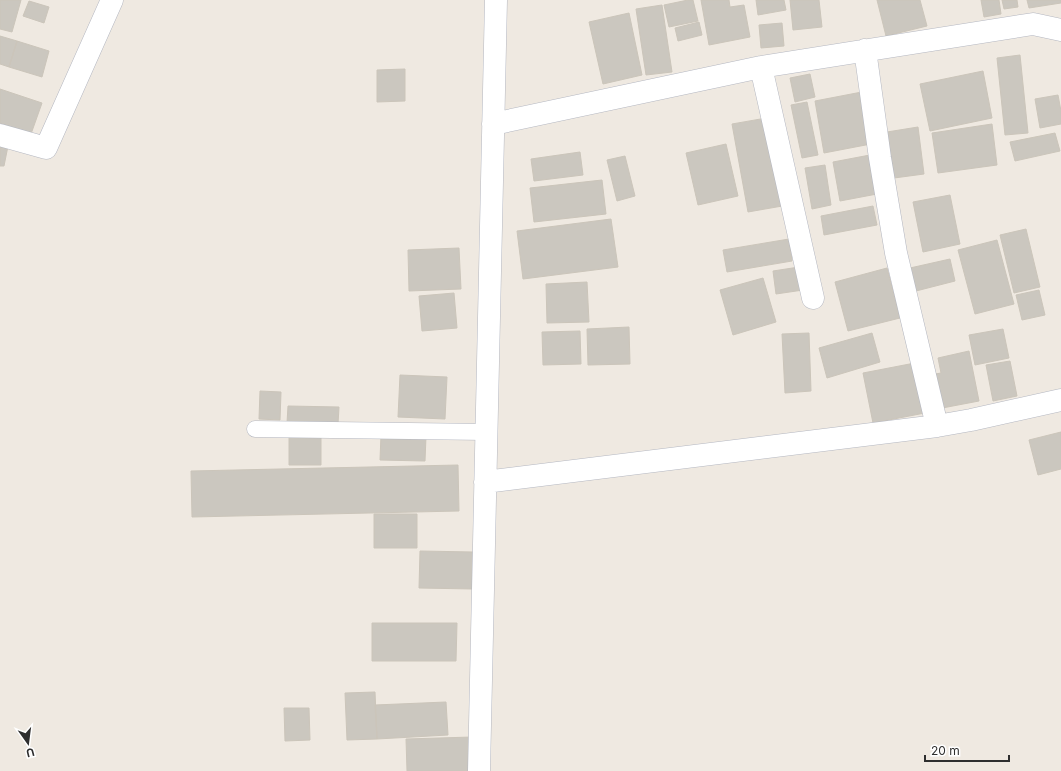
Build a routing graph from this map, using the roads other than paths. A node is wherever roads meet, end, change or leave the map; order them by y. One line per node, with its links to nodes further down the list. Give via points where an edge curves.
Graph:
1 (112, 0): 7 (street, via 46,148)
2 (496, 0): 6 (street)
3 (1061, 30): 4 (street, via 1033,24)
4 (865, 50): 5 (street); 10 (street, via 896,253)
5 (761, 67): 6 (street); 8 (street)
6 (493, 124): 12 (street)
7 (0, 136)
8 (813, 298)
9 (1061, 400): 10 (street)
10 (937, 426): 13 (street)
11 (255, 429): 12 (lane)
12 (486, 432): 13 (street)
13 (485, 482): 14 (street)
14 (479, 771)

